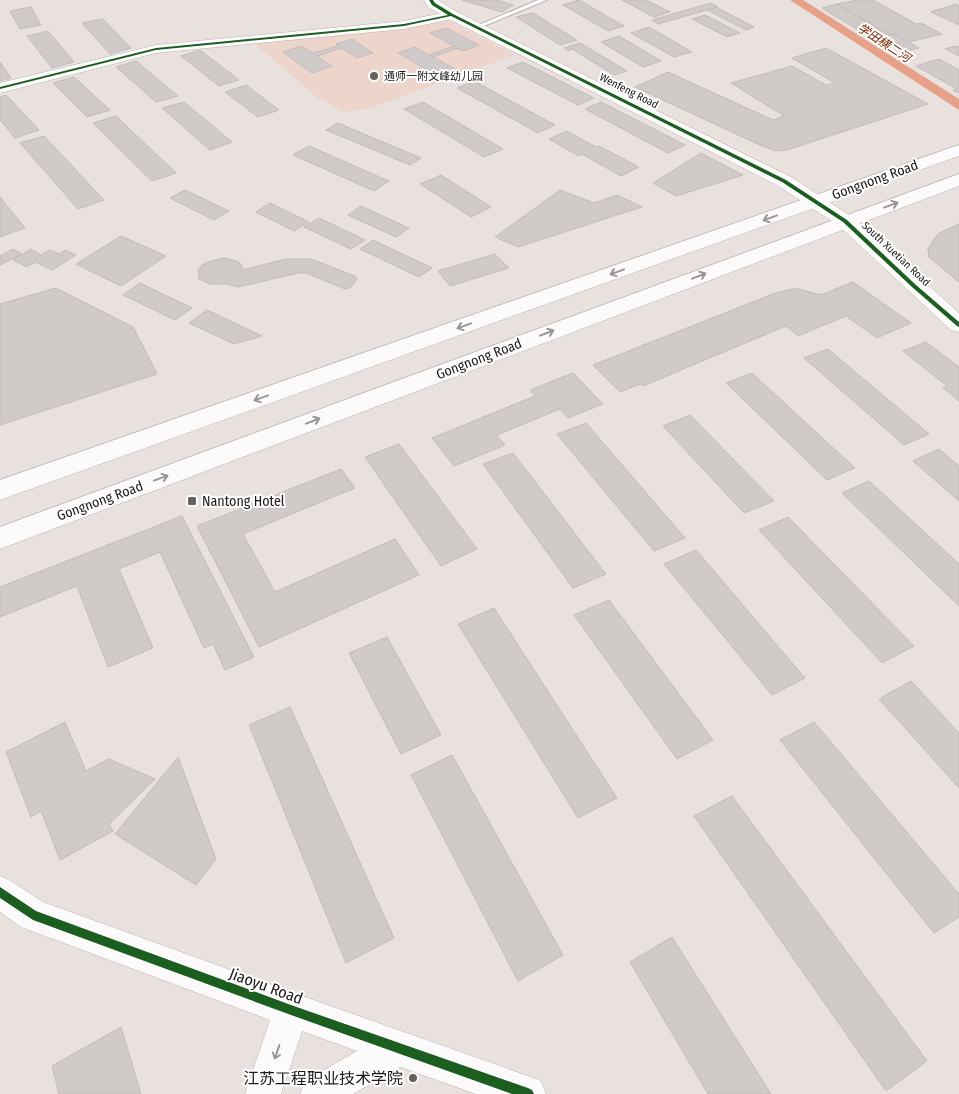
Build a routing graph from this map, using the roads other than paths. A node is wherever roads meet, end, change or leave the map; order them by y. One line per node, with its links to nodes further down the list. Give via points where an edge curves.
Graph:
1 (544, 0): 4 (lane)
2 (431, 1): 3 (main road, Wenfeng Road)
3 (452, 15): 4 (main road, Wenfeng Road); 5 (street, via 404,25 156,49)
4 (477, 27): 8 (main road, Wenfeng Road, via 784,181)
5 (0, 88)
6 (959, 150): 8 (main road, Gongnong Road)
7 (959, 180): 9 (main road, Gongnong Road, one-way to 7)
8 (816, 201): 9 (main road, South Xuetian Road); 11 (main road, Gongnong Road, one-way to 11)
9 (845, 222): 10 (main road, South Xuetian Road); 12 (main road, Gongnong Road, one-way to 9)
10 (959, 325)
11 (0, 490)
12 (0, 538)
13 (0, 892): 14 (street, Jiaoyu Road, via 33,915)
14 (291, 1010): 15 (street, Jiaoyu Road); 16 (street, one-way to 16)
15 (398, 1048): 17 (street); 18 (street, Jiaoyu Road)
16 (263, 1094)
17 (318, 1094)
18 (528, 1094)

